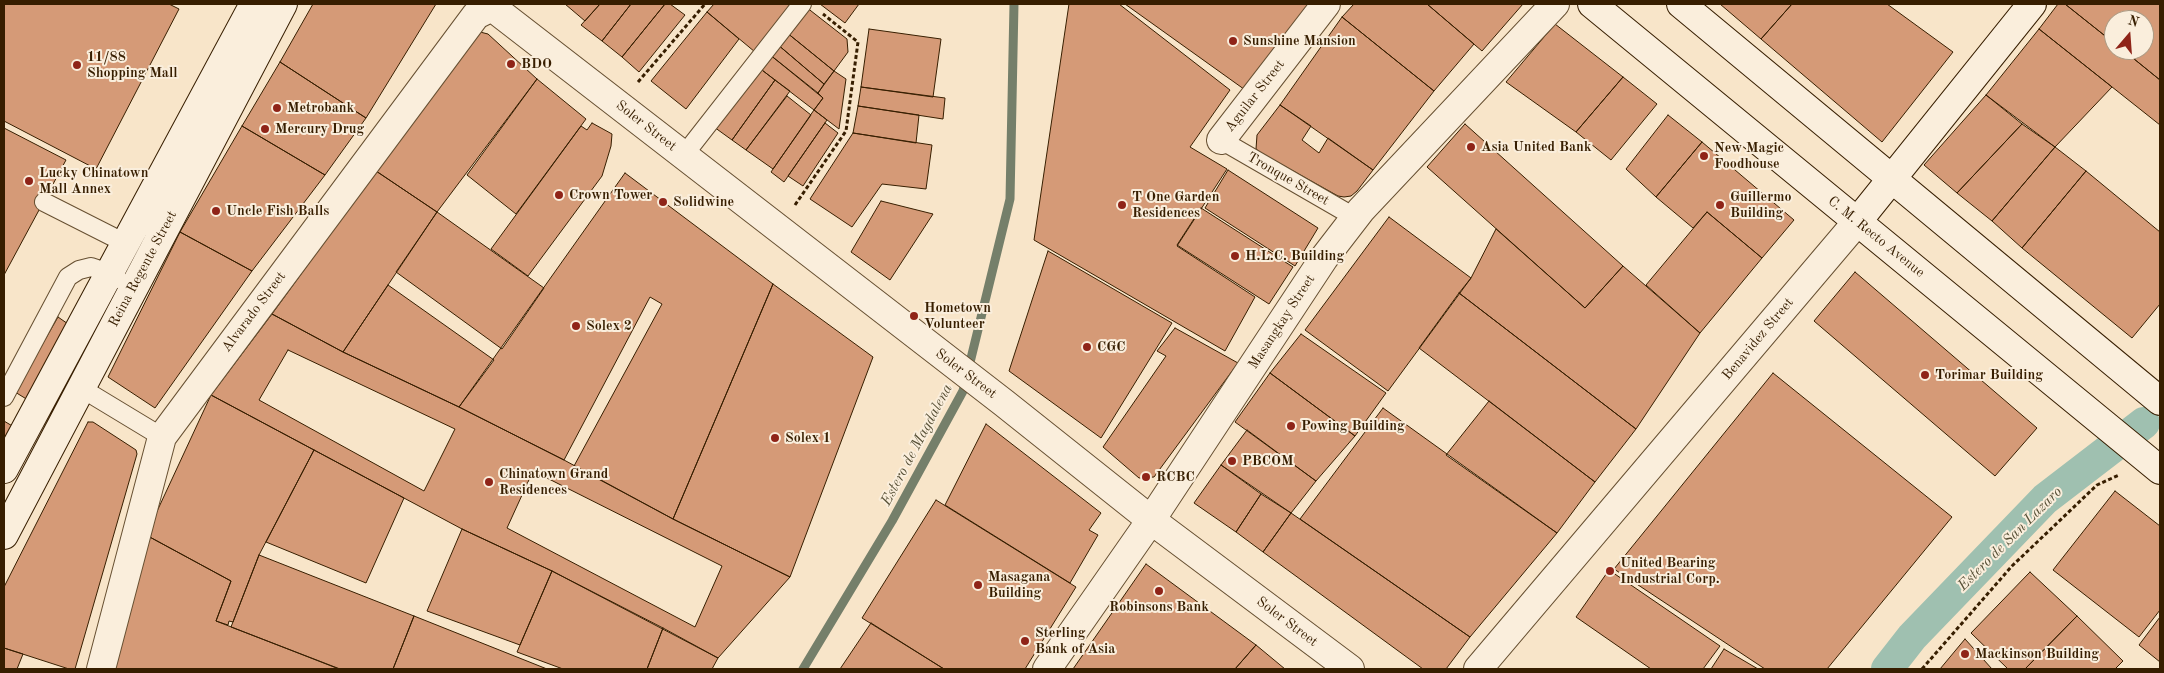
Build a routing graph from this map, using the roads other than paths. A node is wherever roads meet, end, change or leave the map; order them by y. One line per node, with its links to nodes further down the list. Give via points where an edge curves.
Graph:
1 (254, 4): 16 (street, Reina Regente Street)
2 (283, 4): 18 (street, Reina Regente Street)
3 (1326, 4): 10 (street, Aguilar Street)
4 (1555, 4): 14 (street, Masangkay Street)
5 (1592, 4): 15 (street, C. M. Recto Avenue)
6 (1681, 4): 12 (street)
7 (2032, 4): 12 (street, Benavidez Street)
8 (492, 5): 11 (street, Soler Street); 22 (street, Alvarado Street, via 476,15)
9 (810, 6): 11 (lane)
10 (1221, 140): 14 (lane, Tronque Street)
11 (684, 155): 25 (street, Soler Street)
12 (1892, 178): 15 (street, Benavidez Street); 21 (street)
13 (44, 202): 16 (lane)
14 (1356, 218): 25 (street, Masangkay Street, via 1324,258)
15 (1857, 222): 23 (street, C. M. Recto Avenue); 30 (street, Benavidez Street)
16 (125, 243): 17 (street, Reina Regente Street)
17 (108, 273): 18 (lane); 20 (lane, via 97,268 85,268 73,272 64,281); 24 (street, Reina Regente Street)
18 (133, 287): 19 (street, Reina Regente Street)
19 (81, 388): 22 (lane); 26 (street, Reina Regente Street)
20 (4, 397)
21 (2160, 401)
22 (162, 437): 27 (street, Alvarado Street)
23 (2147, 459)
24 (4, 469)
25 (1151, 520): 28 (street, Masangkay Street); 29 (street, Soler Street)
26 (4, 535)
27 (101, 669)
28 (1046, 669)
29 (1350, 669)
30 (1478, 669)

